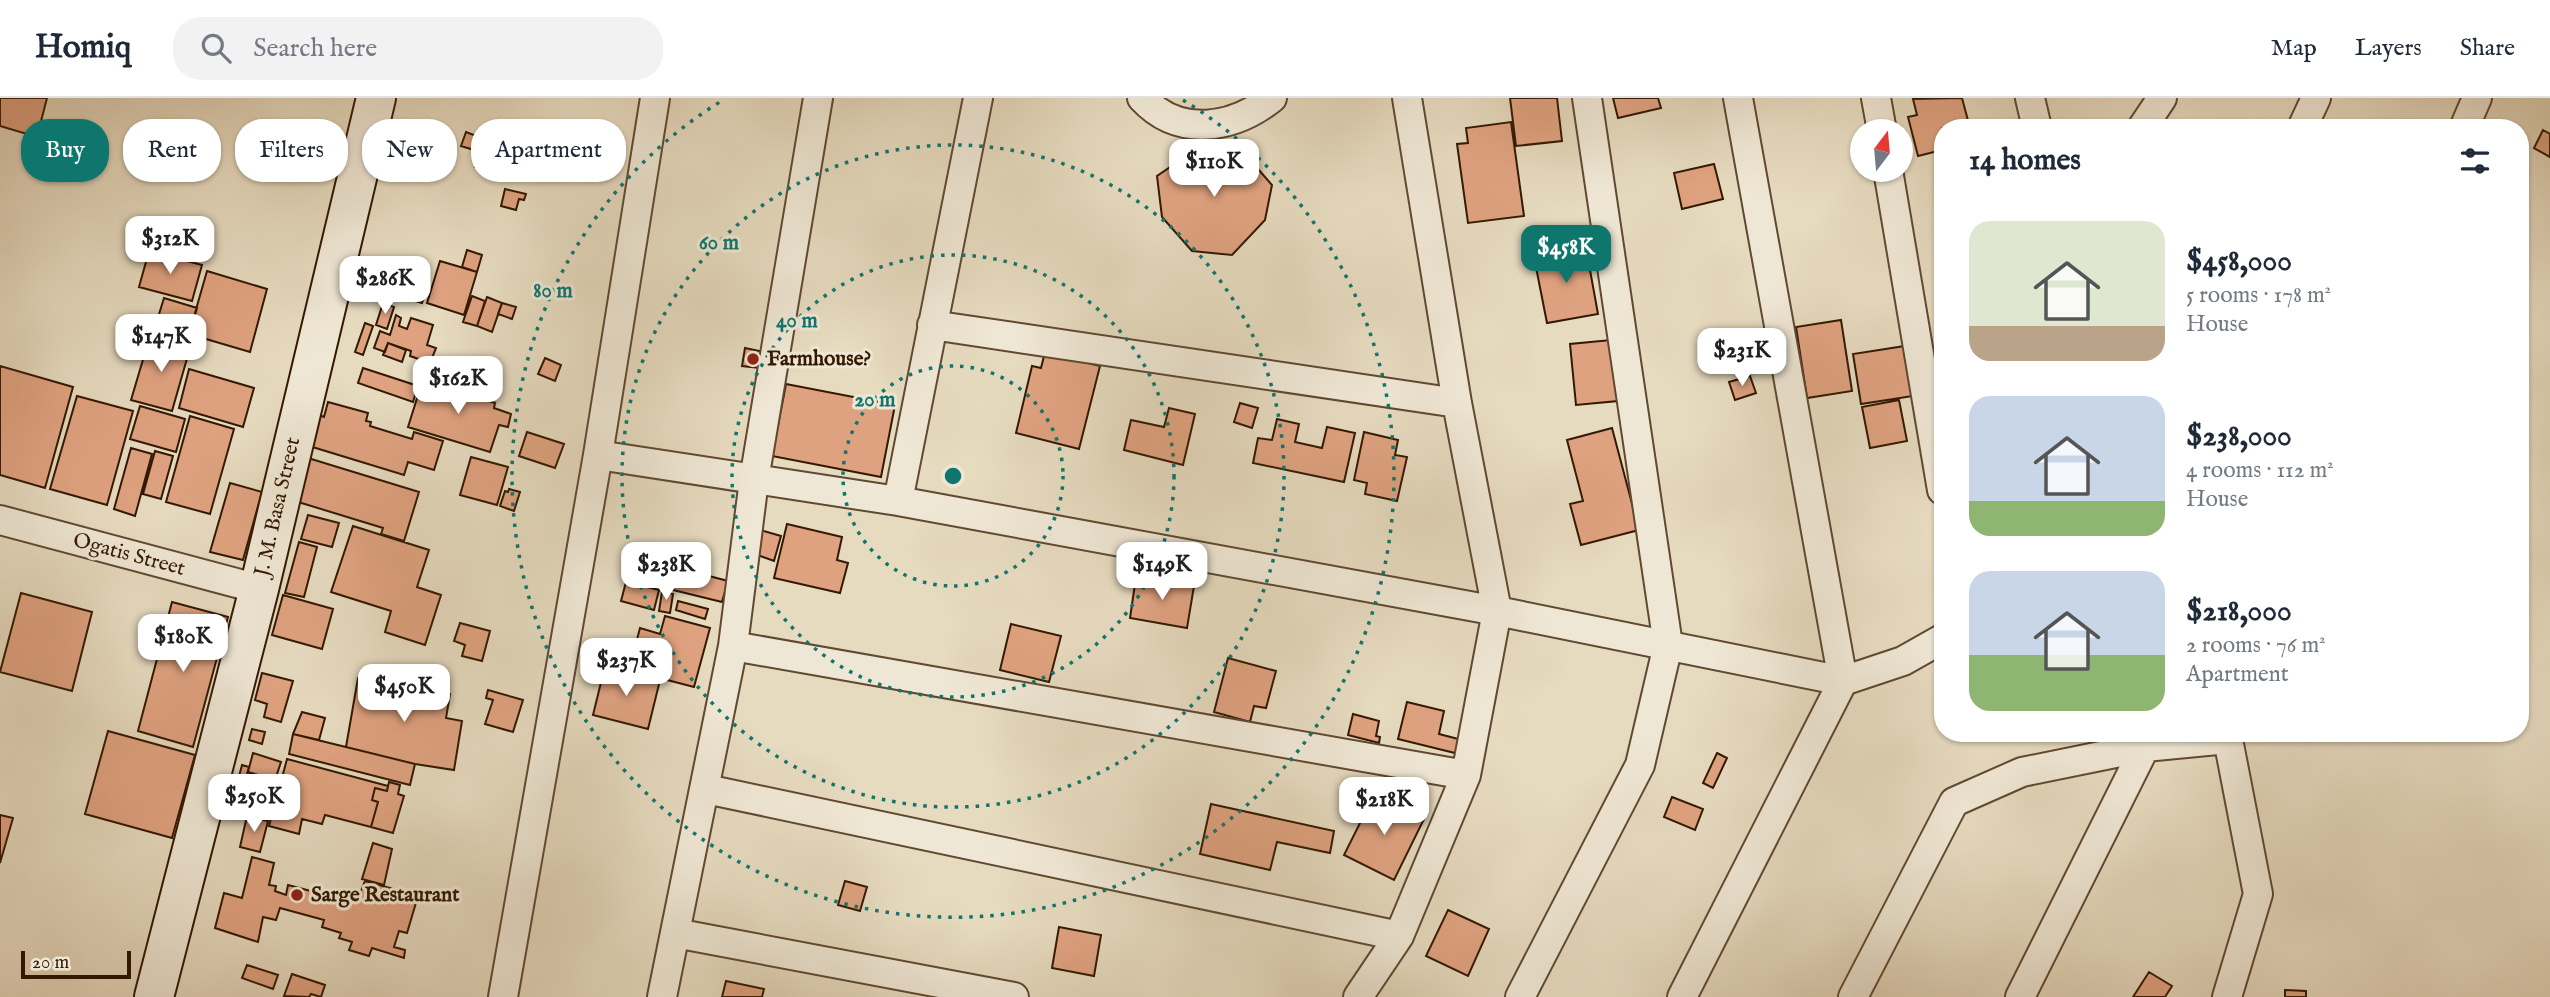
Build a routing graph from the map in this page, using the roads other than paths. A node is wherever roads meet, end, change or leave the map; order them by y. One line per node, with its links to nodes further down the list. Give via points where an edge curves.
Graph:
1 (376, 98): 28 (street, J. M. Basa Street)
2 (655, 98): 24 (street)
3 (818, 98): 25 (street)
4 (978, 98): 21 (street)
5 (1142, 98): 6 (street, via 1152,109 1188,125 1222,125 1256,111)
6 (1272, 98)
7 (1407, 98): 22 (street)
8 (1587, 98): 31 (street)
9 (1738, 98): 33 (street)
10 (1876, 98): 15 (street)
11 (2030, 98): 16 (street)
12 (2162, 98): 17 (street)
13 (2316, 98): 18 (street)
14 (2477, 98): 19 (street)
15 (1880, 119)
16 (2035, 119)
17 (2148, 119)
18 (2306, 119)
19 (2468, 119)
20 (1890, 182): 23 (street)
21 (932, 326): 22 (street); 26 (street)
22 (1457, 403): 29 (street)
23 (1934, 443)
24 (598, 454): 25 (street); 42 (street)
25 (754, 480): 26 (street); 32 (street)
26 (898, 501): 29 (street)
27 (0, 520): 28 (street, Ogatis Street)
28 (259, 589): 41 (street, J. M. Basa Street)
29 (1497, 611): 31 (street); 37 (street)
30 (1934, 644): 33 (street, via 1903,661)
31 (1668, 645): 33 (street); 46 (street, via 1640,765)
32 (733, 646): 37 (street); 38 (street)
33 (1843, 681): 47 (street)
34 (2136, 742): 48 (street, via 2022,772 1954,802)
35 (2143, 742): 49 (street)
36 (2229, 742): 50 (street, via 2258,894)
37 (1466, 775): 40 (street)
38 (706, 789): 39 (street); 40 (street)
39 (675, 933): 43 (street); 44 (street)
40 (1399, 936): 45 (street)
41 (154, 997)
42 (503, 997)
43 (662, 997)
44 (1014, 997)
45 (1358, 997)
46 (1520, 997)
47 (1682, 997)
48 (1853, 997)
49 (2020, 997)
50 (2227, 997)

